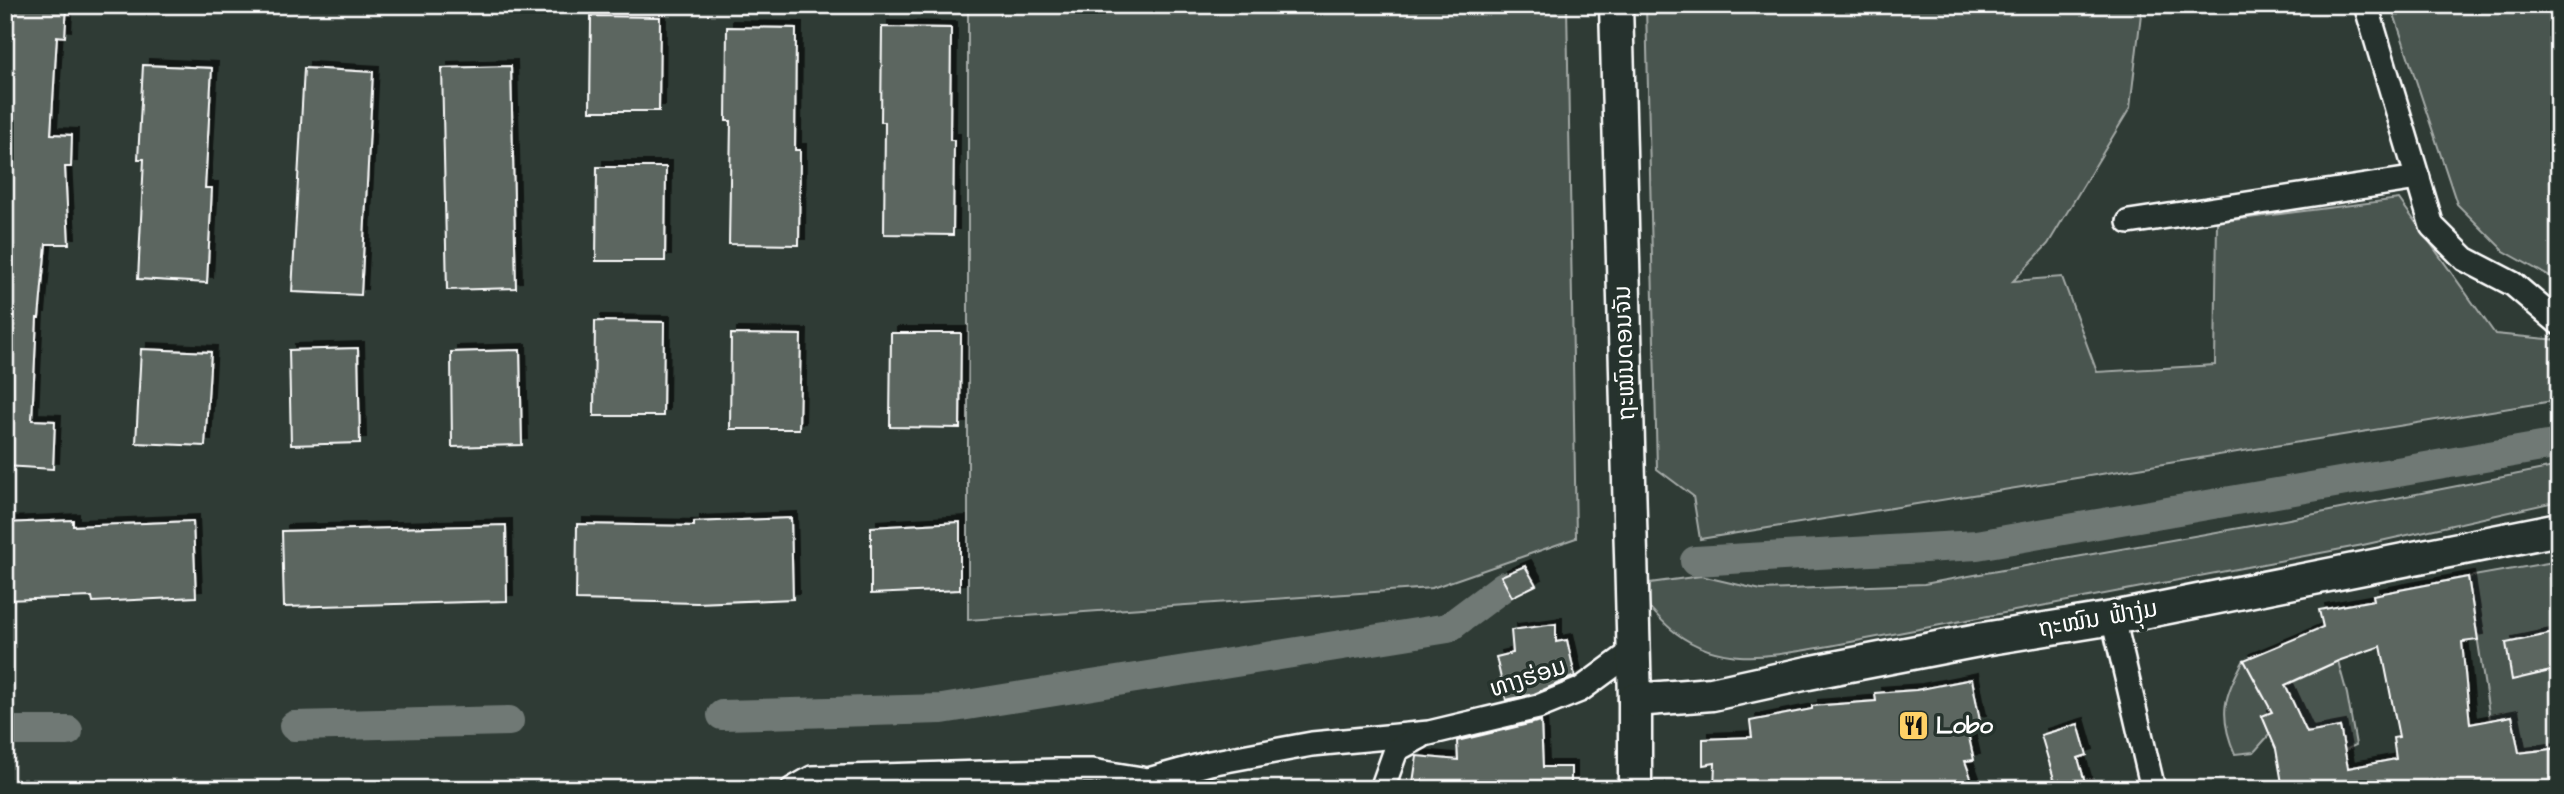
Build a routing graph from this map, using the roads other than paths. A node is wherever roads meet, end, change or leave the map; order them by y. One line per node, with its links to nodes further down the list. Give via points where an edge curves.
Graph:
1 (1616, 5): 8 (street, ຖະໝົນດອນຈັນ)
2 (2365, 5): 3 (street)
3 (2418, 178): 4 (street); 5 (street, via 2432,226 2465,259 2513,284)
4 (2129, 222)
5 (2559, 323)
6 (2559, 529): 7 (street, ຖະໝົນ ຟ້າງຸ່ມ)
7 (2113, 618): 9 (street, ຖະໝົນ ຟ້າງຸ່ມ, via 1712,694); 15 (street)
8 (1633, 650): 9 (street, ຖະໝົນດອນຈັນ); 10 (street, ທາງຮ່ອມ, via 1580,690 1538,707)
9 (1635, 700): 14 (street, ຖະໝົນດອນຈັນ)
10 (1429, 733): 11 (street, via 1301,746 1210,763); 13 (street, via 1396,750)
11 (1142, 785): 12 (street, via 1092,771 1056,771 812,778)
12 (793, 789)
13 (1382, 789)
14 (1635, 789)
15 (2153, 789)

